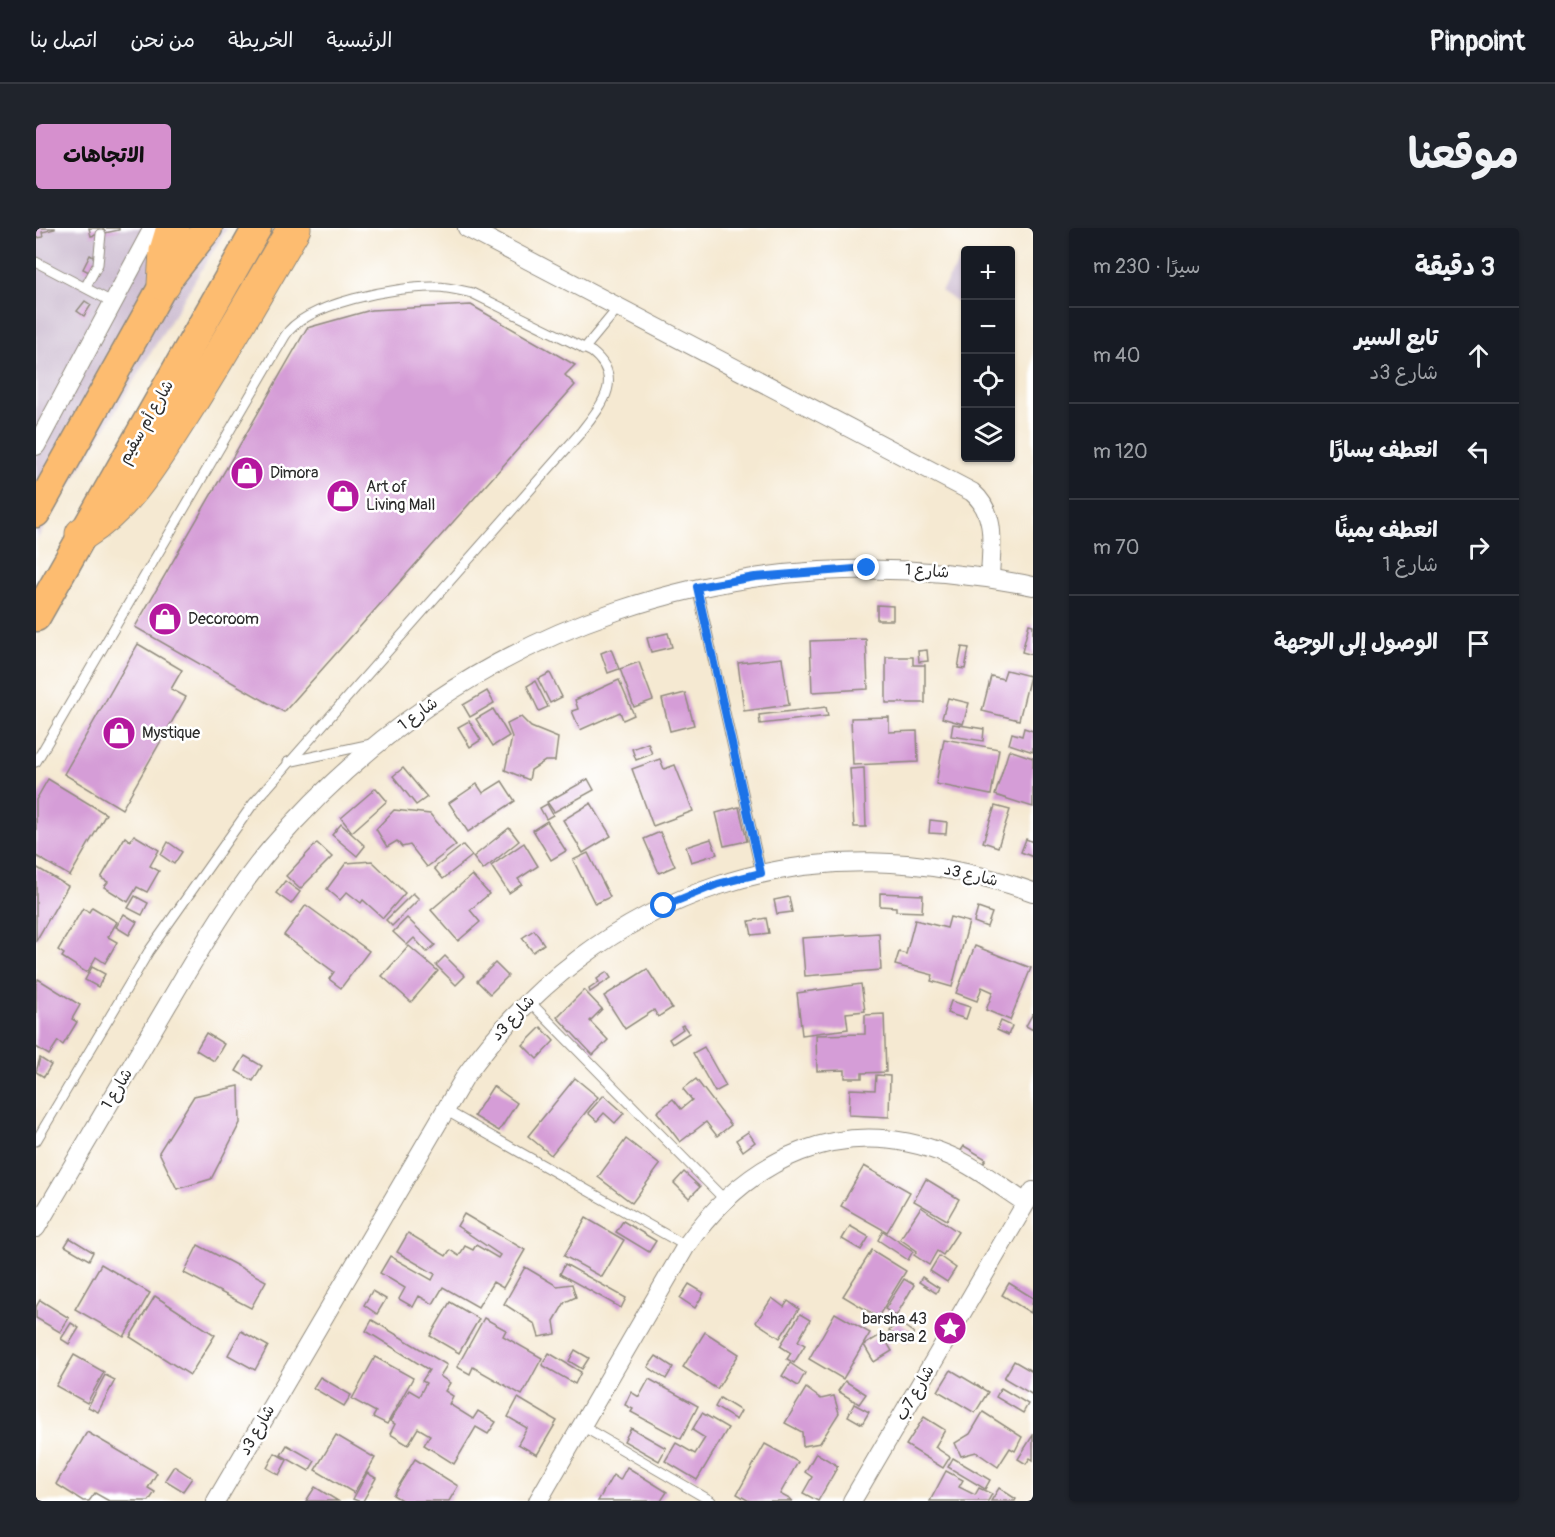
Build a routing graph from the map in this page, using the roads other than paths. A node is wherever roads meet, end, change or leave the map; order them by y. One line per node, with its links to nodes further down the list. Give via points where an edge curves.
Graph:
1 (153, 228): 12 (street)
2 (172, 228): 10 (highway, via 166,250)
3 (183, 228): 10 (highway)
4 (208, 228): 10 (main road)
5 (256, 228): 17 (main road, شارع أم سقيم)
6 (294, 228): 17 (highway, via 211,370 142,477 122,504)
7 (467, 228): 13 (street)
8 (101, 234): 11 (lane, via 98,264)
9 (36, 262): 11 (lane)
10 (170, 276): 16 (main road)
11 (86, 286): 12 (lane)
12 (114, 303): 15 (street)
13 (618, 308): 14 (lane); 18 (street, via 972,492 981,499 991,519)
14 (584, 349): 23 (lane, via 471,293 445,288 390,292 323,307 299,320 285,336); 24 (lane, via 598,357 606,370 608,387 603,403)
15 (36, 446)
16 (36, 513)
17 (82, 534): 21 (main road, شارع أم سقيم)
18 (990, 578): 19 (street, شارع 1); 20 (street, شارع 1, via 930,570 856,568 755,577)
19 (1033, 586)
20 (697, 587): 22 (street, شارع 1, via 613,612 539,642 468,680); 25 (lane)
21 (36, 617)
22 (381, 741): 24 (lane); 32 (street, شارع 1, via 305,811 235,896)
23 (36, 762)
24 (288, 762): 29 (lane, via 177,907)
25 (761, 873): 26 (street, شارع 3د, via 833,863 892,862 950,869); 27 (street, شارع 3د, via 691,894 638,919 588,950)
26 (1033, 892)
27 (528, 1000): 28 (street, شارع 3د, via 483,1051); 31 (lane)
28 (445, 1110): 33 (lane); 35 (street, شارع 3د)
29 (36, 1141)
30 (1030, 1197): 31 (street, via 951,1156 909,1143 866,1139 802,1149 757,1173); 38 (street, شارع 7ب)
31 (724, 1199): 33 (street)
32 (36, 1228)
33 (686, 1246): 34 (street)
34 (582, 1426): 36 (street); 37 (lane)
35 (216, 1501)
36 (538, 1501)
37 (711, 1501)
38 (852, 1501)

